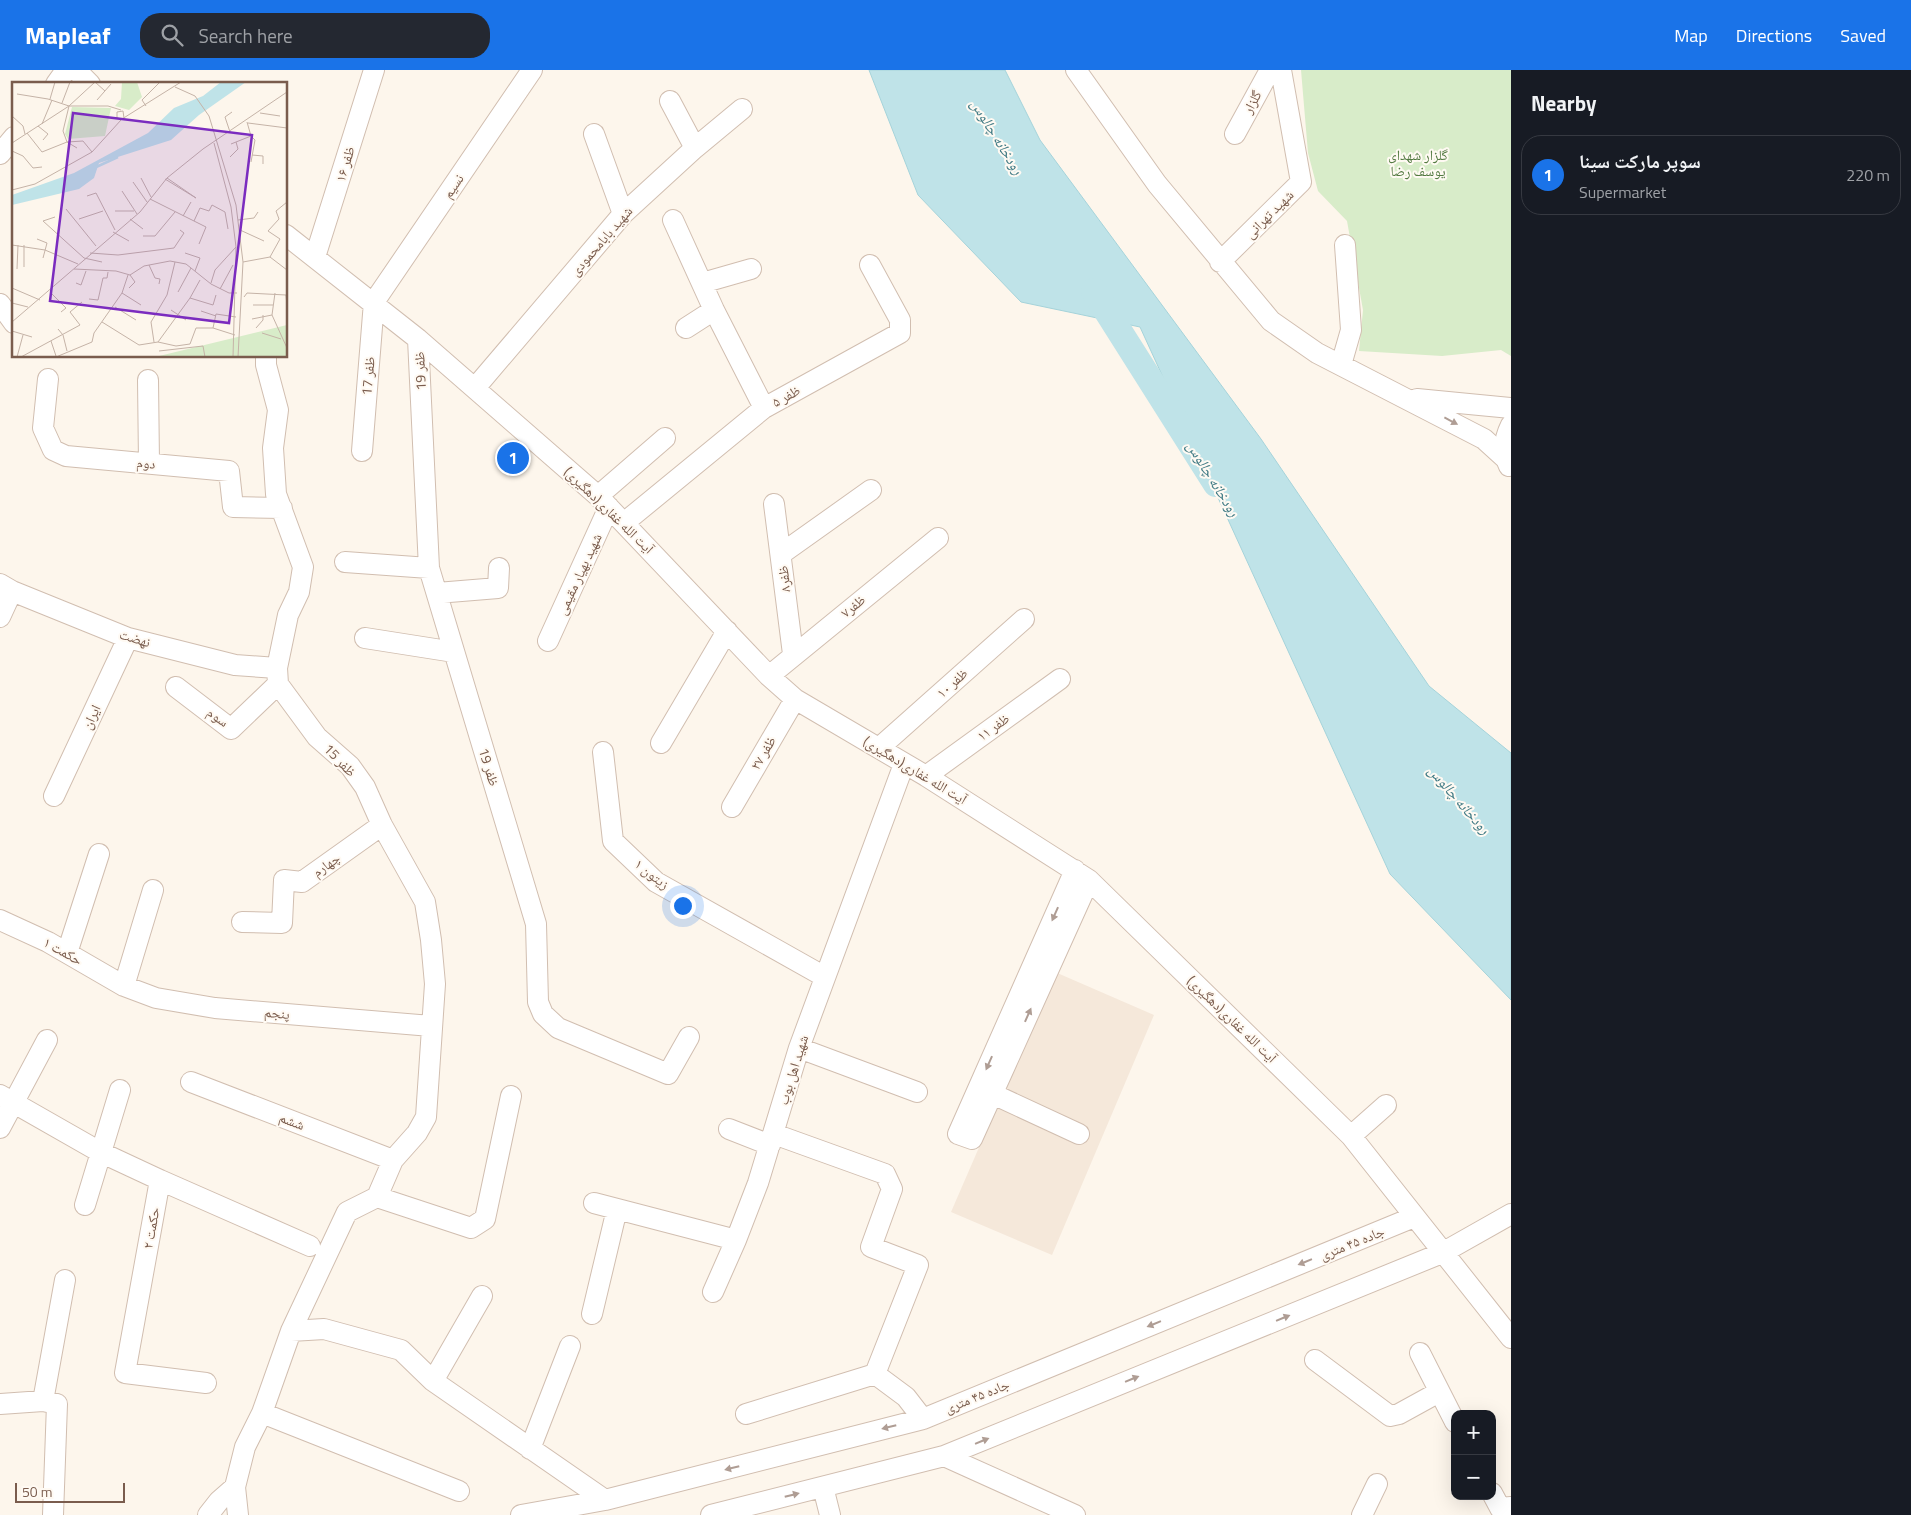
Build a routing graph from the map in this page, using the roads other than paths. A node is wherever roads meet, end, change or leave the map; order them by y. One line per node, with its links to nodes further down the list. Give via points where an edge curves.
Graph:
1 (66, 70): 9 (street)
2 (76, 70): 10 (street)
3 (99, 70): 11 (street)
4 (374, 70): 23 (street, ظفر ۱۶)
5 (532, 70): 28 (street, نسیم)
6 (1076, 70): 24 (street, via 1156,184)
7 (1270, 70): 15 (street, گلزار)
8 (1281, 70): 24 (street, شهید تهرانی, via 1301,182)
9 (57, 82)
10 (88, 82)
11 (91, 82)
12 (670, 101): 17 (street)
13 (742, 109): 17 (street, شهید بابامحمودی)
14 (594, 134): 19 (street)
15 (1235, 134)
16 (12, 139): 18 (street)
17 (695, 148): 19 (street, شهید بابامحمودی)
18 (0, 154)
19 (622, 214): 38 (street, شهید بابامحمودی)
20 (673, 220): 27 (street)
21 (288, 237): 23 (street, آیت الله غفاری(دهگیری))
22 (1345, 245): 35 (street, via 1352,330)
23 (315, 258): 28 (street, آیت الله غفاری(دهگیری))
24 (1220, 262): 35 (street, via 1271,320 1317,353)
25 (870, 264): 40 (street, ظفر ۵, via 900,320 900,333)
26 (751, 269): 27 (street)
27 (702, 283): 30 (street)
28 (374, 302): 33 (street, آیت الله غفاری(دهگیری)); 44 (street, ظفر 17)
29 (0, 304): 31 (street)
30 (714, 310): 32 (street); 40 (street)
31 (12, 320)
32 (686, 328)
33 (418, 339): 38 (street, آیت الله غفاری(دهگیری)); 55 (street, ظفر 19)
34 (266, 358): 50 (street, via 278,410 273,448 276,494)
35 (1341, 365): 39 (street)
36 (48, 379): 45 (street, دوم, via 43,428 53,450 66,456)
37 (148, 380): 45 (street)
38 (475, 388): 48 (street, آیت الله غفاری(دهگیری))
39 (1408, 398): 41 (street); 46 (street, one-way to 46, via 1484,438)
40 (764, 408): 51 (street, ظفر ۵)
41 (1511, 408)
42 (1511, 425): 46 (street, via 1504,447)
43 (665, 438): 48 (street)
44 (362, 450)
45 (149, 463): 50 (street, دوم, via 229,472 233,507)
46 (1508, 464)
47 (871, 490): 53 (street)
48 (604, 501): 51 (street, آیت الله غفاری(دهگیری)); 64 (street, شهید بهیار مقیمی)
49 (774, 504): 53 (street, ظفر۸)
50 (282, 508): 67 (street, via 302,567 300,592 288,615)
51 (625, 522): 61 (street, آیت الله غفاری(دهگیری))
52 (938, 538): 66 (street, ظفر۷)
53 (781, 554): 66 (street, ظفر۸)
54 (345, 562): 55 (street)
55 (429, 568): 58 (street, ظفر 19)
56 (499, 568): 58 (street, via 498,588)
57 (6, 587): 59 (street); 62 (street, نهضت)
58 (436, 593): 65 (street, ظفر 19)
59 (0, 617)
60 (1024, 619): 73 (street, ظفر ۱۰)
61 (726, 631): 68 (street, آیت الله غفاری(دهگیری)); 72 (street)
62 (128, 638): 67 (street, نهضت); 77 (street, ایران)
63 (365, 638): 65 (street)
64 (548, 641)
65 (454, 652): 89 (street, ظفر 19, via 536,924 538,1002 543,1014 558,1028 668,1074)
66 (793, 654): 68 (street, ظفر۷)
67 (278, 676): 70 (street, سوم, via 231,729); 79 (street, ظفر 15, via 318,737 350,766 365,787)
68 (769, 676): 71 (street, آیت الله غفاری(دهگیری))
69 (1060, 679): 76 (street, ظفر ۱۱)
70 (176, 687)
71 (795, 699): 73 (street, آیت الله غفاری(دهگیری)); 78 (street, ظفر ۲۷)
72 (661, 743)
73 (879, 748): 75 (street, آیت الله غفاری(دهگیری))
74 (603, 752): 86 (street, زیتون ۱, via 613,841 656,882)
75 (904, 764): 76 (street, آیت الله غفاری(دهگیری)); 86 (street, شهید اهل بوب)
76 (926, 776): 81 (street, آیت الله غفاری(دهگیری))
77 (54, 796)
78 (732, 807)
79 (382, 825): 84 (street, چهارم, via 302,882 284,880 282,923); 88 (street, ظفر 15, via 425,902 435,984)
80 (100, 854): 85 (street)
81 (1082, 875): 100 (street, via 985,1091); 101 (street, آیت الله غفاری(دهگیری))
82 (153, 890): 87 (street)
83 (0, 920): 85 (street, حکمت ۱)
84 (242, 922)
85 (67, 953): 87 (street, حکمت ۱)
86 (825, 976): 91 (street, شهید اهل بوب)
87 (124, 986): 88 (street, پنجم, via 156,998 215,1008)
88 (431, 1026): 104 (street, ظفر 15, via 426,1117 417,1133)
89 (689, 1037)
90 (47, 1040): 96 (street)
91 (799, 1048): 94 (street); 102 (street, شهید اهل بوب)
92 (191, 1082): 104 (street, ششم)
93 (120, 1090): 103 (street)
94 (917, 1092)
95 (511, 1096): 106 (street, via 485,1219 471,1228)
96 (6, 1099): 98 (street); 103 (street)
97 (1386, 1105): 101 (street)
98 (0, 1128)
99 (730, 1129): 102 (street)
100 (1079, 1134)
101 (1351, 1136): 111 (street, آیت الله غفاری(دهگیری))
102 (772, 1139): 112 (street, شهید اهل بوب); 124 (street, via 884,1174 892,1190 871,1247 918,1265)
103 (100, 1152): 105 (street); 108 (street)
104 (393, 1160): 106 (street, ظفر 15)
105 (160, 1180): 113 (street); 126 (street, حکمت ۲, via 125,1373)
106 (377, 1197): 119 (street, via 347,1212)
107 (594, 1203): 109 (street)
108 (85, 1205)
109 (616, 1209): 112 (street); 118 (street)
110 (1511, 1214): 114 (street)
111 (1414, 1217): 114 (street, آیت الله غفاری(دهگیری)); 133 (street, جاده ۴۵ متری, one-way to 133)
112 (736, 1240): 116 (street, شهید اهل بوب)
113 (310, 1246)
114 (1442, 1253): 120 (street, آیت الله غفاری(دهگیری)); 135 (street, one-way to 114)
115 (65, 1280): 128 (street)
116 (714, 1292)
117 (482, 1296): 125 (street)
118 (592, 1314)
119 (291, 1331): 125 (street, via 324,1329 401,1350); 130 (street)
120 (1511, 1338)
121 (570, 1346): 134 (street)
122 (1420, 1353): 127 (street)
123 (1315, 1360): 127 (street, via 1390,1416)
124 (875, 1374): 131 (street); 133 (street, via 906,1397)
125 (433, 1381): 134 (street)
126 (206, 1382)
127 (1439, 1392): 132 (street)
128 (43, 1401): 129 (street); 142 (street, via 56,1404)
129 (0, 1404)
130 (262, 1413): 137 (street, via 245,1447); 139 (street)
131 (746, 1414)
132 (1451, 1414)
133 (923, 1419): 140 (street, جاده ۴۵ متری, one-way to 140)
134 (530, 1449): 140 (street)
135 (944, 1456): 138 (street); 148 (street)
136 (1377, 1484): 149 (street)
137 (235, 1487): 143 (street); 144 (street)
138 (822, 1487): 141 (street, one-way to 138); 147 (street)
139 (459, 1491)
140 (606, 1500): 145 (street, جاده ۴۵ متری)
141 (744, 1511): 146 (street)
142 (53, 1515)
143 (208, 1515)
144 (238, 1515)
145 (521, 1515)
146 (711, 1515)
147 (830, 1515)
148 (1075, 1515)
149 (1362, 1515)

